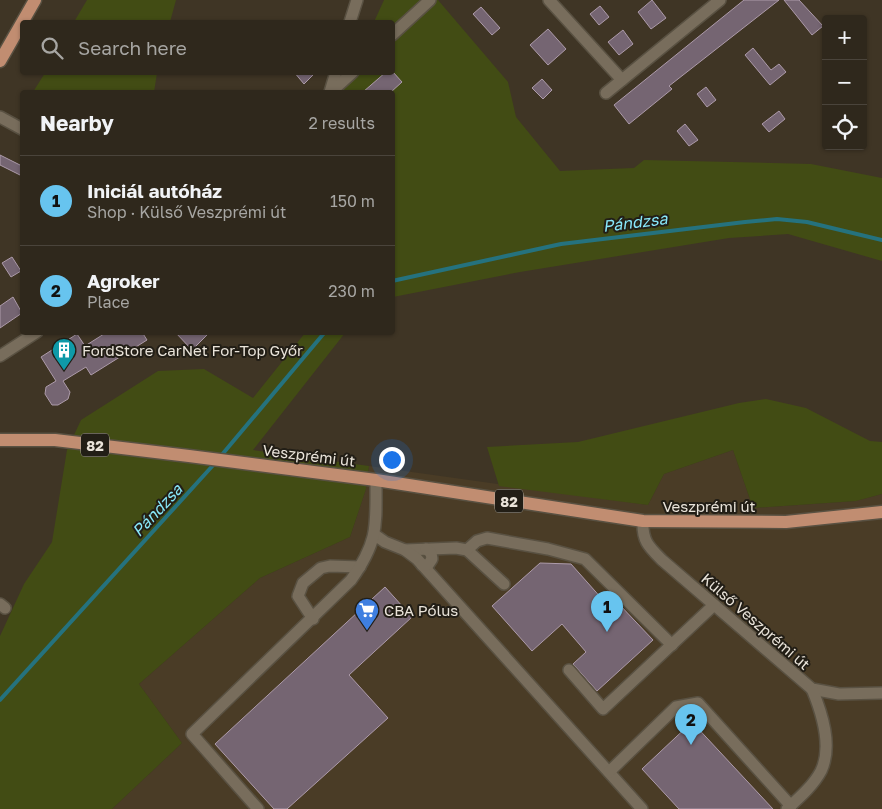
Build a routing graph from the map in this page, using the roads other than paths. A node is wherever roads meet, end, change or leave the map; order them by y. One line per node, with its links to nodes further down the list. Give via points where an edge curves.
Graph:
1 (35, 0): 6 (main road)
2 (357, 0): 7 (street)
3 (430, 0): 9 (street)
4 (549, 0): 13 (street)
5 (720, 0): 13 (street)
6 (24, 20)
7 (351, 20)
8 (20, 26): 10 (main road)
9 (395, 32)
10 (0, 61)
11 (335, 75): 14 (street)
12 (350, 75): 15 (street)
13 (622, 80): 16 (street)
14 (332, 90)
15 (333, 90)
16 (606, 93)
17 (0, 117): 18 (street)
18 (20, 128)
19 (32, 335): 20 (street)
20 (0, 356)
21 (0, 440): 22 (main road, Veszprémi út / 82, via 55,440)
22 (376, 480): 24 (main road, Veszprémi út / 82); 25 (street)
23 (882, 512): 24 (main road, Veszprémi út / 82, via 786,522)
24 (643, 521): 32 (street, Külső Veszprémi út, via 642,535 649,547)
25 (375, 535): 27 (street); 30 (street)
26 (426, 549): 27 (street); 28 (street); 29 (street, via 432,559)
27 (405, 550): 29 (street)
28 (467, 550): 31 (street); 34 (street, via 477,541 488,538 585,559)
29 (422, 565): 38 (street)
30 (360, 567): 33 (street); 33 (street, via 326,567 303,583 298,596)
31 (504, 584)
32 (714, 605): 34 (street); 36 (street, Külső Veszprémi út)
33 (313, 619): 40 (street, via 192,734)
34 (672, 645): 35 (street, via 604,709)
35 (569, 670)
36 (812, 689): 37 (street, Külső Veszprémi út, via 839,694); 39 (street, via 826,749 821,771)
37 (882, 693)
38 (609, 772): 39 (street, via 676,707 698,704); 41 (street)
39 (789, 807)
40 (258, 809)
41 (642, 809)

